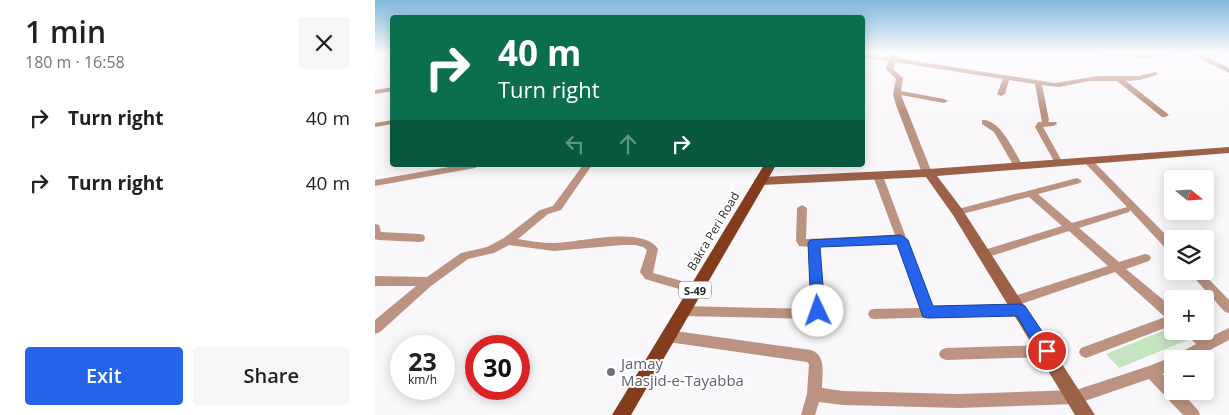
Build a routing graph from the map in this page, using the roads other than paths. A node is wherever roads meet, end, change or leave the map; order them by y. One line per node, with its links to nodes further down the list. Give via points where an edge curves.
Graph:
1 (894, 72): 9 (street, via 900,78)
2 (982, 72): 4 (street)
3 (1155, 74): 5 (street, via 1135,80)
4 (1007, 77): 6 (street); 10 (street)
5 (1119, 79): 6 (street, via 1091,79 1062,85); 12 (street)
6 (1038, 83): 18 (street, via 1049,122 1039,127)
7 (390, 90): 8 (street)
8 (375, 92)
9 (897, 92): 11 (street); 23 (street)
10 (1001, 94)
11 (944, 101)
12 (1165, 115)
13 (390, 122): 15 (street)
14 (985, 122): 19 (street, via 997,130)
15 (375, 125)
16 (1229, 150): 17 (street)
17 (1088, 161): 18 (street); 36 (street)
18 (1059, 163): 19 (street)
19 (1018, 166): 23 (street)
20 (464, 167): 27 (street)
21 (587, 167): 37 (street, via 557,208 544,212)
22 (769, 167): 25 (main road, Bakra Peri Road / S-49)
23 (928, 173): 24 (street); 31 (street)
24 (878, 176): 25 (street); 35 (street)
25 (760, 181): 45 (main road, Bakra Peri Road / S-49)
26 (1077, 181): 28 (street)
27 (375, 183)
28 (1031, 193): 31 (street); 32 (street)
29 (802, 208): 38 (street, via 801,241)
30 (1125, 210): 32 (street)
31 (958, 212): 39 (street)
32 (1071, 227): 39 (street); 41 (street)
33 (375, 228): 34 (street, via 379,236)
34 (420, 238)
35 (901, 240): 38 (street); 50 (street)
36 (1164, 240)
37 (508, 241): 44 (street, via 490,250 465,256); 45 (street, via 554,247 615,240 647,244 653,249 646,272 649,276)
38 (814, 243): 49 (street, via 818,311 814,315)
39 (985, 254): 46 (street)
40 (1145, 258): 41 (street)
41 (1117, 267): 46 (street); 48 (street)
42 (1203, 280): 47 (street)
43 (375, 282): 44 (street, via 426,280)
44 (427, 283): 53 (street)
45 (696, 289): 49 (main road, Bakra Peri Road / S-49)
46 (1018, 305): 50 (street); 59 (street)
47 (1229, 308)
48 (1164, 309)
49 (683, 311): 55 (main road, Bakra Peri Road / S-49)
50 (928, 312): 51 (street)
51 (874, 314)
52 (1164, 321): 60 (street)
53 (375, 328)
54 (1229, 334): 57 (street)
55 (668, 336): 64 (street, via 811,356 816,362); 66 (main road, Bakra Peri Road / S-49)
56 (1200, 340): 57 (street)
57 (1206, 346): 58 (street)
58 (1198, 350)
59 (1047, 351): 61 (street); 65 (street)
60 (1085, 352)
61 (946, 354)
62 (1164, 366): 63 (street)
63 (1151, 372): 65 (street); 69 (street)
64 (814, 394): 65 (street, via 843,398 959,401); 67 (street)
65 (1076, 397): 68 (street)
66 (621, 415)
67 (808, 415)
68 (1087, 415)
69 (1193, 415)

